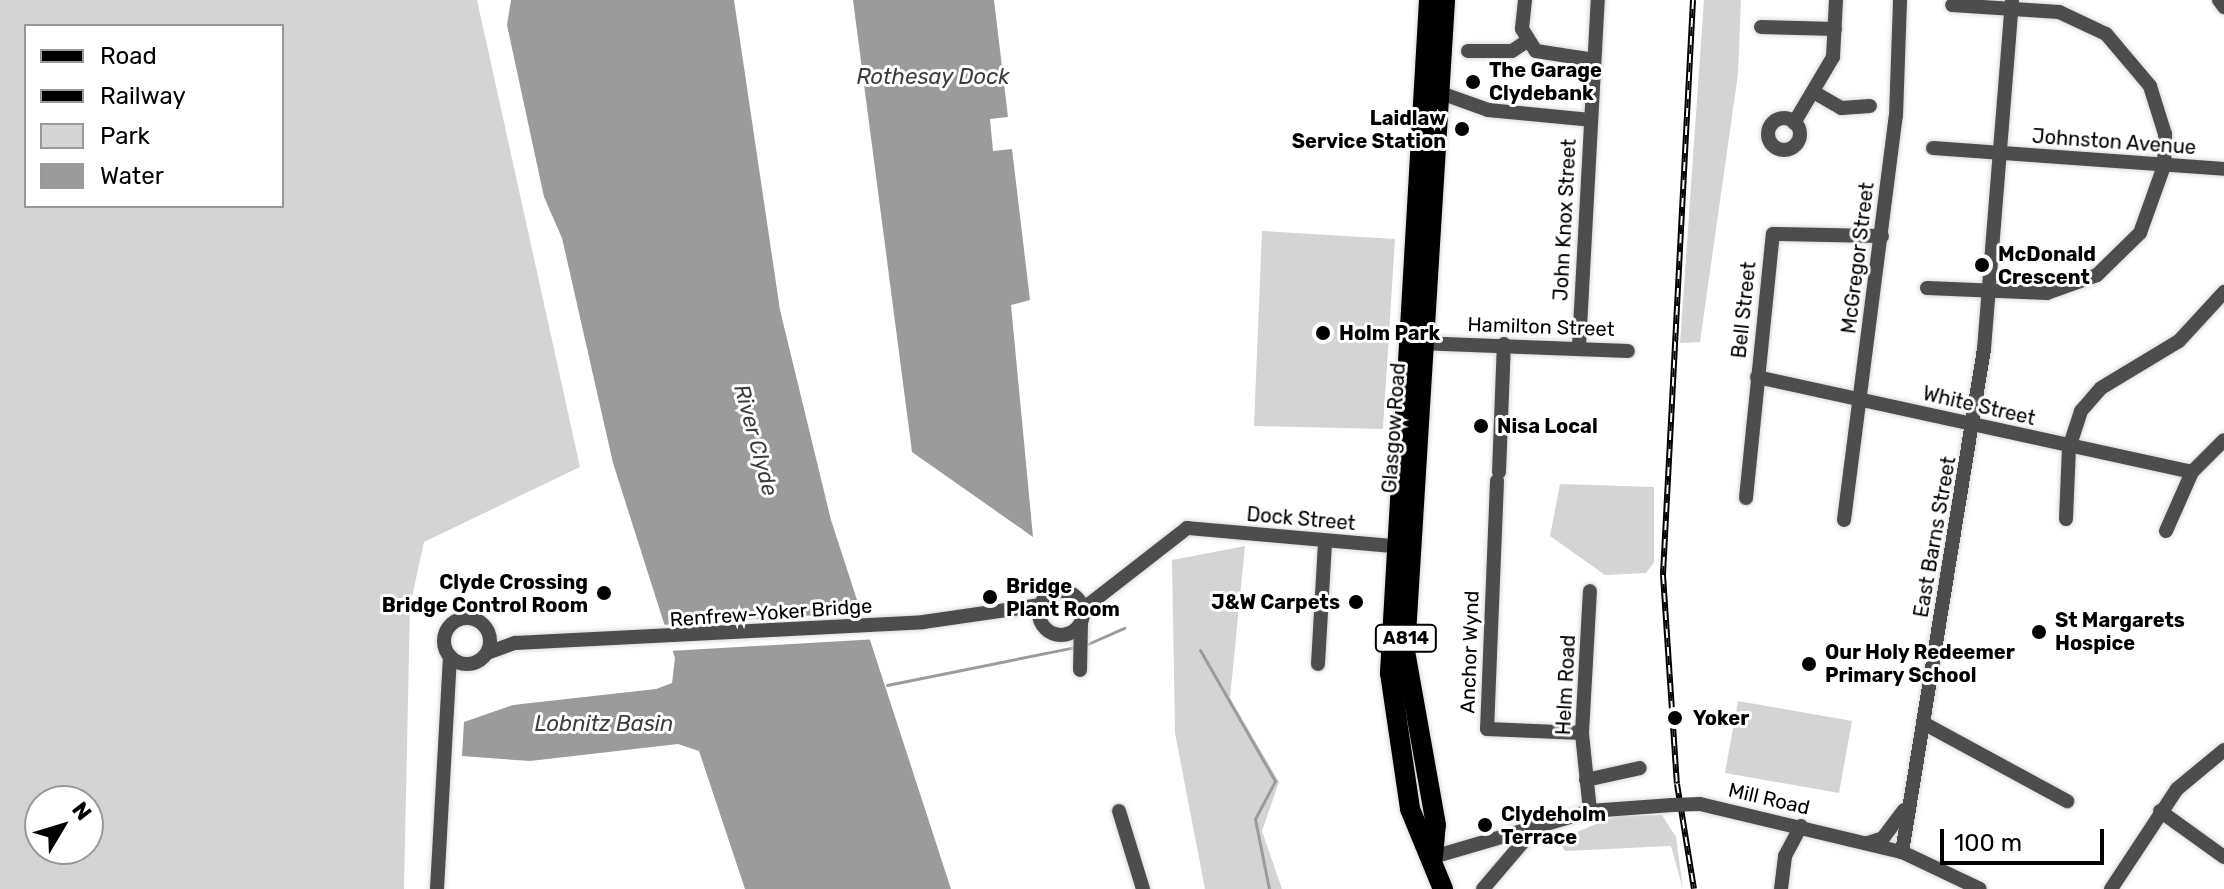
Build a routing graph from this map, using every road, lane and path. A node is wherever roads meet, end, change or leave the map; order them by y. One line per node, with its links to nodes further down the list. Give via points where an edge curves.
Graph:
1 (1429, 0): 29 (main road, Glasgow Road / A814)
2 (1445, 0): 16 (main road, Glasgow Road / A814)
3 (1525, 0): 13 (street)
4 (1598, 0): 15 (street, John Knox Street)
5 (1836, 0): 12 (street)
6 (1900, 0): 25 (street, McGregor Street)
7 (2219, 0): 10 (street)
8 (2012, 4): 9 (street); 22 (street, East Barns Street); 23 (street, via 2059,12 2125,50 2160,111)
9 (1952, 5)
10 (2224, 7)
11 (1761, 27): 12 (street)
12 (1835, 29): 17 (street, via 1833,57)
13 (1526, 42): 14 (street, via 1512,51); 15 (street, via 1545,56)
14 (1468, 51)
15 (1594, 60): 19 (street, John Knox Street)
16 (1438, 92): 19 (street, via 1488,110); 29 (main road, Glasgow Road / A814)
17 (1817, 94): 18 (street, via 1841,108); 20 (street)
18 (1870, 106)
19 (1591, 120): 31 (street, John Knox Street)
20 (1794, 123)
21 (1933, 148): 22 (street)
22 (2001, 153): 23 (street, Johnston Avenue); 27 (street, East Barns Street)
23 (2164, 166): 24 (street, Johnston Avenue); 27 (street, via 2140,233 2097,275 2047,293)
24 (2224, 169)
25 (1882, 236): 33 (street, Bell Street, via 1773,234); 34 (street, McGregor Street)
26 (1927, 288): 27 (street)
27 (1989, 292): 35 (street, East Barns Street)
28 (2224, 292): 37 (street, via 2179,341 2101,388 2081,411)
29 (1415, 343): 30 (street, Hamilton Street); 44 (main road, Glasgow Road / A814)
30 (1504, 344): 31 (street, Hamilton Street); 61 (street, Anchor Wynd, via 1487,729)
31 (1579, 346): 32 (street, Hamilton Street)
32 (1628, 351)
33 (1757, 377): 34 (street, White Street); 39 (street, Bell Street)
34 (1859, 400): 35 (street, White Street); 41 (street, McGregor Street)
35 (1974, 425): 37 (street, White Street); 60 (street, East Barns Street)
36 (2224, 440): 38 (street)
37 (2069, 448): 38 (street, White Street); 40 (street)
38 (2192, 472): 42 (street)
39 (1746, 498)
40 (2066, 519)
41 (1844, 520)
42 (2166, 531)
43 (1325, 543): 44 (street, Dock Street); 45 (street, Dock Street, via 1187,528); 58 (street)
44 (1402, 547): 74 (main road, Glasgow Road / A814, via 1407,673 1436,825); 74 (main road, Glasgow Road / A814, via 1391,692 1417,832)
45 (1103, 588): 47 (street); 50 (street)
46 (1590, 591): 61 (street, Helm Road)
47 (1074, 594): 48 (street, via 1056,591); 50 (street)
48 (1041, 605): 49 (street); 51 (street)
49 (1011, 613): 51 (street); 54 (street, Renfrew-Yoker Bridge, via 621,643)
50 (1082, 617): 53 (street); 53 (street, via 1080,670)
51 (1041, 622): 53 (street)
52 (489, 635): 54 (street); 55 (street); 56 (street, via 474,619 453,623 445,635)
53 (1061, 635)
54 (515, 643): 55 (street)
55 (487, 653): 57 (street)
56 (450, 656): 57 (street); 59 (street)
57 (472, 663): 59 (street)
58 (1318, 664)
59 (451, 691): 76 (street, via 441,739)
60 (1925, 724): 65 (street, East Barns Street); 66 (street)
61 (1582, 733): 64 (street, Helm Road)
62 (2224, 750): 69 (street)
63 (1640, 768): 64 (street)
64 (1586, 780): 68 (street, Helm Road)
65 (1913, 787): 72 (street, East Barns Street, via 1896,826); 73 (street, East Barns Street)
66 (2067, 801)
67 (1119, 811): 77 (street)
68 (1590, 811): 70 (street, Mill Road); 71 (street, Mill Road, bridge, via 1700,804)
69 (2160, 811): 75 (street); 82 (street)
70 (1541, 824): 74 (street, Mill Road); 79 (street)
71 (1801, 826): 72 (street, Mill Road); 80 (street, via 1785,856)
72 (1866, 843): 73 (street, Mill Road)
73 (1902, 852): 81 (street, Mill Road)
74 (1433, 857): 78 (main road, A814)
75 (2224, 857)
76 (437, 889)
77 (1143, 889)
78 (1443, 889)
79 (1483, 889)
80 (1781, 889)
81 (1980, 889)
82 (2111, 889)

